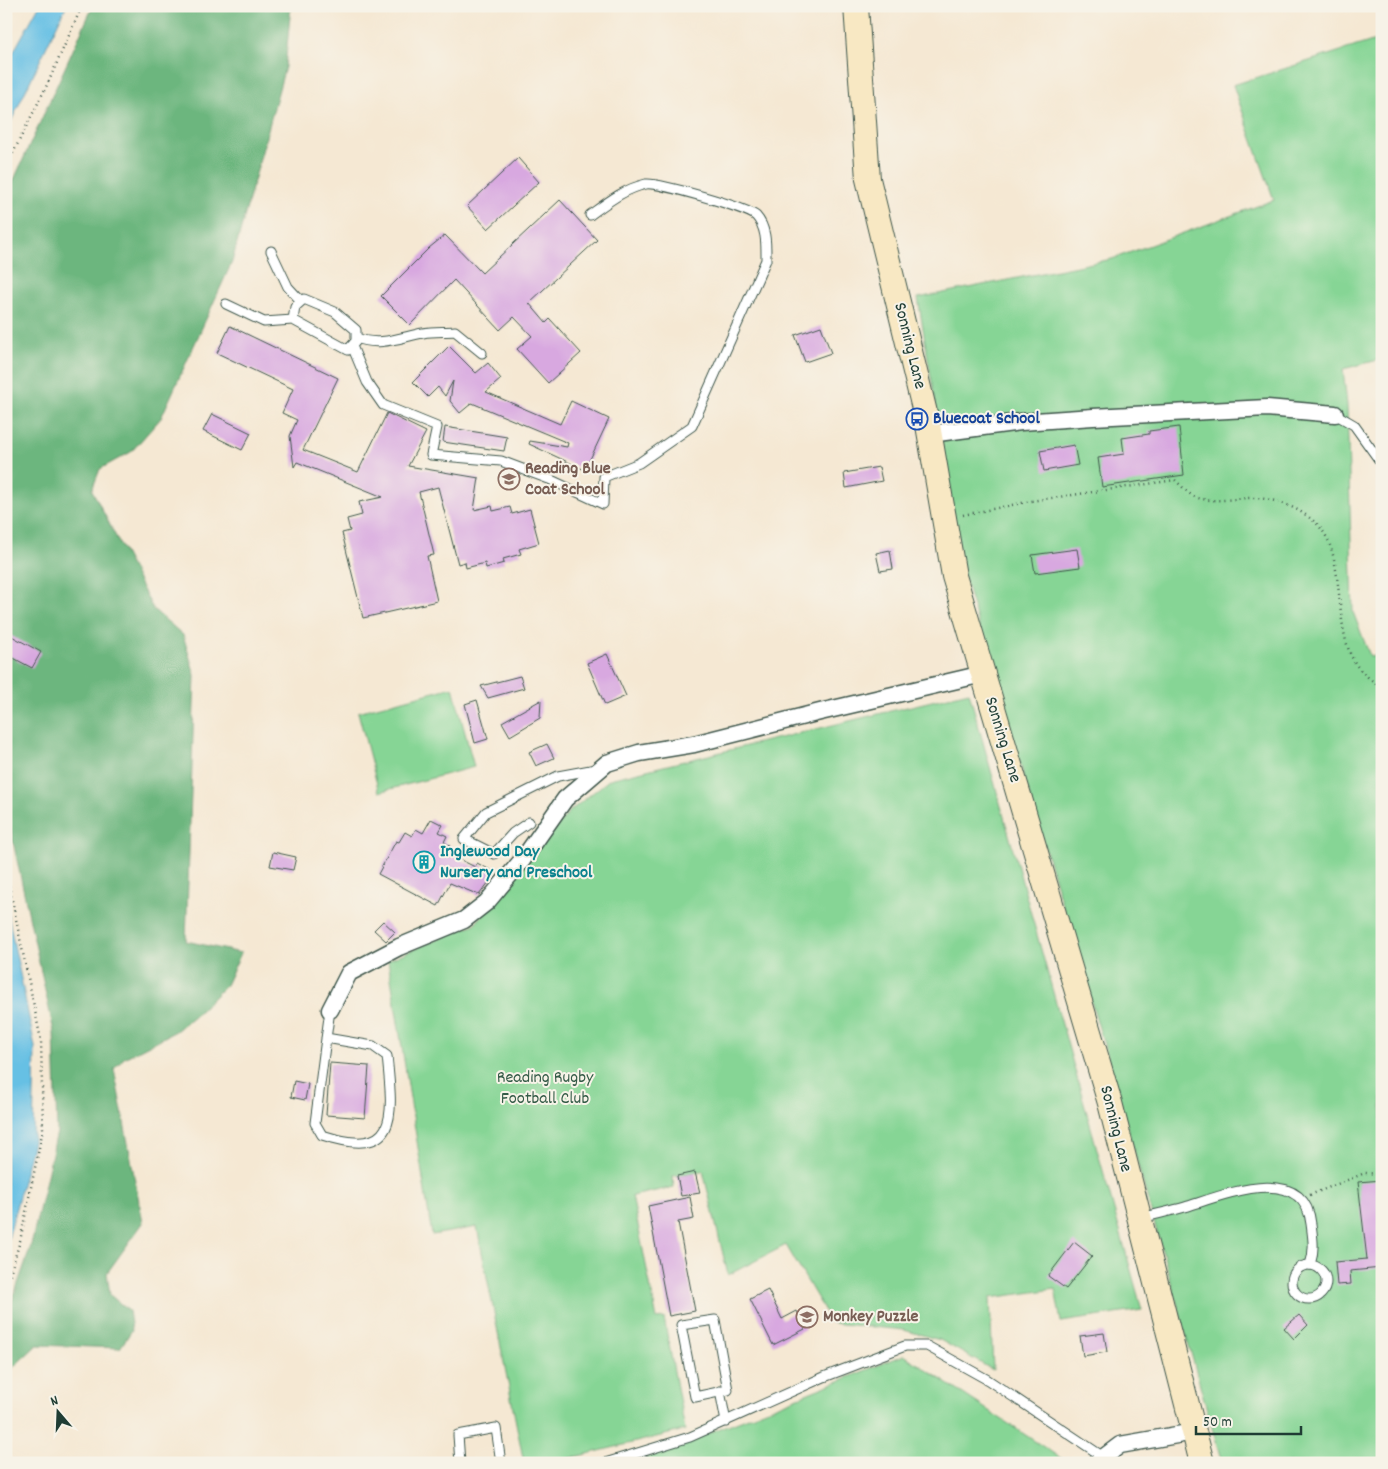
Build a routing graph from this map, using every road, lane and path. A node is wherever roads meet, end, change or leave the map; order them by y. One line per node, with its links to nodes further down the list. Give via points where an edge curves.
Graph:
1 (82, 6): 3 (path)
2 (856, 6): 12 (main road, Sonning Lane, via 868,179)
3 (6, 167)
4 (590, 215): 9 (lane, via 624,191 648,184 734,205 756,216 766,235 766,260 692,426 639,463 604,477 603,504 501,461 431,455 438,427 383,405 367,382)
5 (271, 251): 6 (lane, via 288,287)
6 (301, 301): 8 (lane, via 295,307); 9 (lane, via 304,298 335,312 356,330)
7 (226, 304): 8 (lane, via 264,322)
8 (293, 320): 9 (lane, via 348,350)
9 (354, 342): 10 (lane, via 391,341 425,332 455,331)
10 (482, 353)
11 (1335, 414): 12 (street, via 1267,408 1021,422); 13 (lane, via 1354,425)
12 (930, 434): 14 (main road, Sonning Lane)
13 (1382, 464)
14 (944, 519): 15 (main road, Sonning Lane, via 954,576); 16 (path, via 1031,501 1175,480 1193,497 1216,500 1251,498 1296,508 1319,526 1332,552 1345,638 1356,666)
15 (983, 674): 17 (street, via 694,744 639,753); 24 (main road, Sonning Lane, via 1110,1103)
16 (1382, 689)
17 (601, 768): 18 (lane, via 558,776 486,812 464,839 494,854 513,833); 20 (street, via 565,799 524,859 487,902 464,920 398,947 348,973)
18 (529, 822)
19 (6, 871): 26 (path, via 41,1040 43,1128 20,1241)
20 (330, 1010): 21 (lane)
21 (326, 1038): 21 (lane, via 315,1123 322,1135 342,1142 364,1143 379,1137 388,1126 387,1056 373,1046)
22 (1382, 1174): 23 (path, via 1365,1173)
23 (1302, 1198): 24 (lane, via 1286,1190 1261,1187 1231,1192); 25 (lane, via 1312,1224 1314,1252)
24 (1138, 1219): 29 (main road, Sonning Lane)
25 (1310, 1265)
26 (6, 1287)
27 (720, 1392): 27 (lane, via 695,1397 681,1326 715,1320 728,1390); 28 (lane)
28 (726, 1422): 30 (lane, via 824,1377 905,1346 926,1346 988,1380); 33 (lane, via 690,1437)
29 (1194, 1432): 30 (street, via 1120,1445); 34 (main road, Sonning Lane)
30 (1099, 1460)
31 (460, 1463): 32 (lane, via 458,1434 496,1428)
32 (501, 1463)
33 (604, 1463)
34 (1202, 1463)

